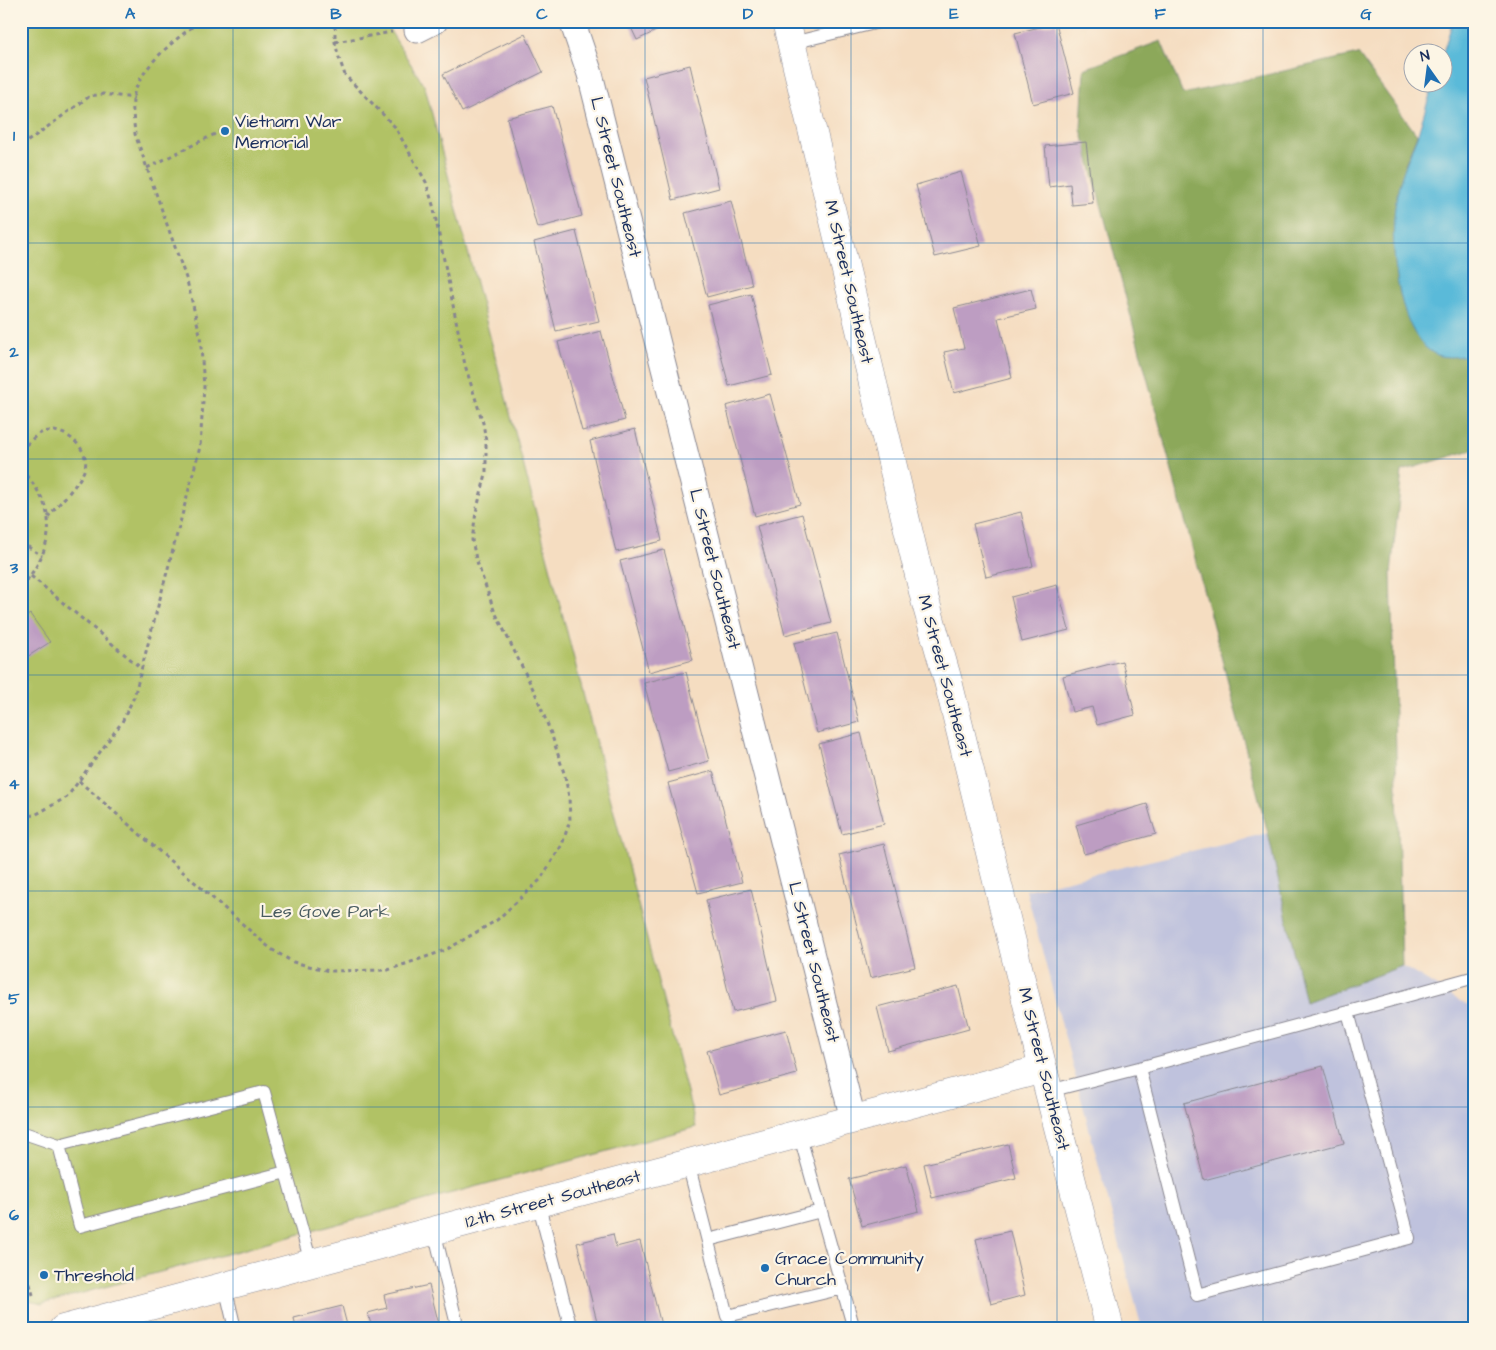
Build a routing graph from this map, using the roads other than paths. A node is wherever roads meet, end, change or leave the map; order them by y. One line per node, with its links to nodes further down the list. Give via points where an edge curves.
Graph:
1 (572, 21): 8 (street, L Street Southeast, via 590,74)
2 (883, 21): 3 (lane)
3 (789, 32): 7 (main road, M Street Southeast, via 923,590)
4 (1475, 977): 5 (lane)
5 (1348, 1012): 6 (lane); 6 (lane, via 1409,1238 1197,1295)
6 (1139, 1068): 7 (lane)
7 (1046, 1080): 8 (main road, 12th Street Southeast); 27 (main road, M Street Southeast)
8 (853, 1119): 10 (main road, 12th Street Southeast)
9 (21, 1132): 11 (lane)
10 (799, 1133): 12 (main road, 12th Street Southeast); 15 (lane)
11 (59, 1145): 13 (lane, via 264,1092); 13 (lane, via 80,1226)
12 (688, 1163): 14 (main road, 12th Street Southeast); 17 (lane)
13 (286, 1172): 18 (lane)
14 (538, 1202): 16 (main road, 12th Street Southeast); 25 (lane)
15 (821, 1211): 17 (lane); 20 (lane)
16 (434, 1230): 18 (main road, 12th Street Southeast); 24 (lane)
17 (708, 1240): 20 (lane, via 727,1316)
18 (311, 1263): 19 (main road, 12th Street Southeast)
19 (225, 1286): 21 (main road, 12th Street Southeast); 23 (lane)
20 (843, 1288): 26 (lane)
21 (105, 1323): 22 (main road, 12th Street Southeast)
22 (63, 1329)
23 (235, 1329)
24 (458, 1329)
25 (571, 1329)
26 (854, 1329)
27 (1110, 1329)

